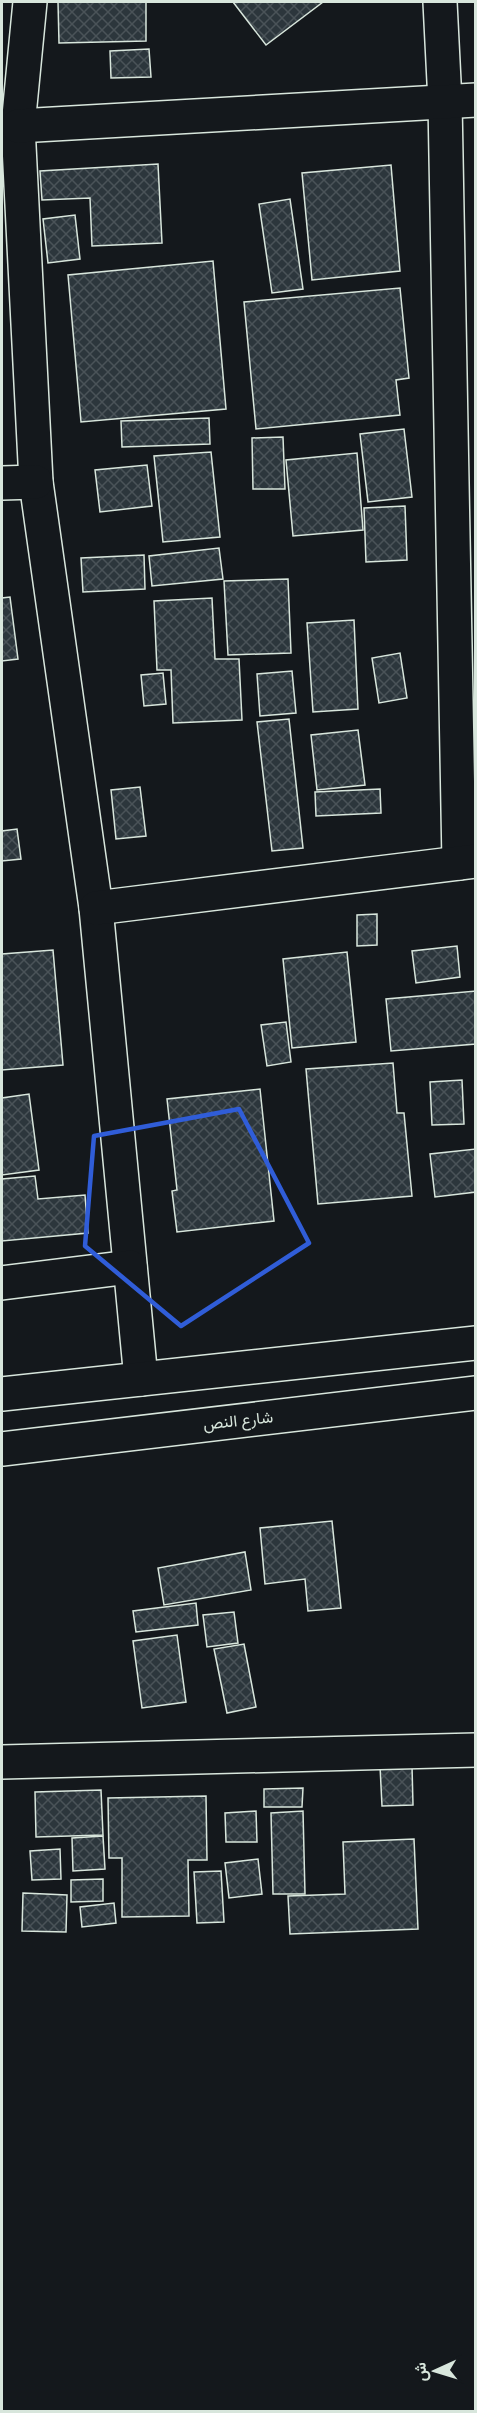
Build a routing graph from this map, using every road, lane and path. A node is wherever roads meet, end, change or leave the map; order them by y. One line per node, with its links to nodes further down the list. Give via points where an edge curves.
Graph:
1 (30, 2): 4 (street)
2 (440, 2): 3 (street)
3 (460, 101): 4 (street); 7 (street)
4 (18, 126): 6 (street)
5 (2, 483): 6 (street)
6 (36, 483): 8 (street)
7 (467, 862): 8 (street)
8 (96, 908): 9 (street)
9 (130, 1267): 10 (street); 12 (street)
10 (2, 1283)
11 (476, 1343): 12 (street)
12 (141, 1379): 13 (street)
13 (2, 1394)
14 (476, 1394): 15 (street, شارع النص)
15 (2, 1449)
16 (476, 1750): 17 (street)
17 (2, 1762)

